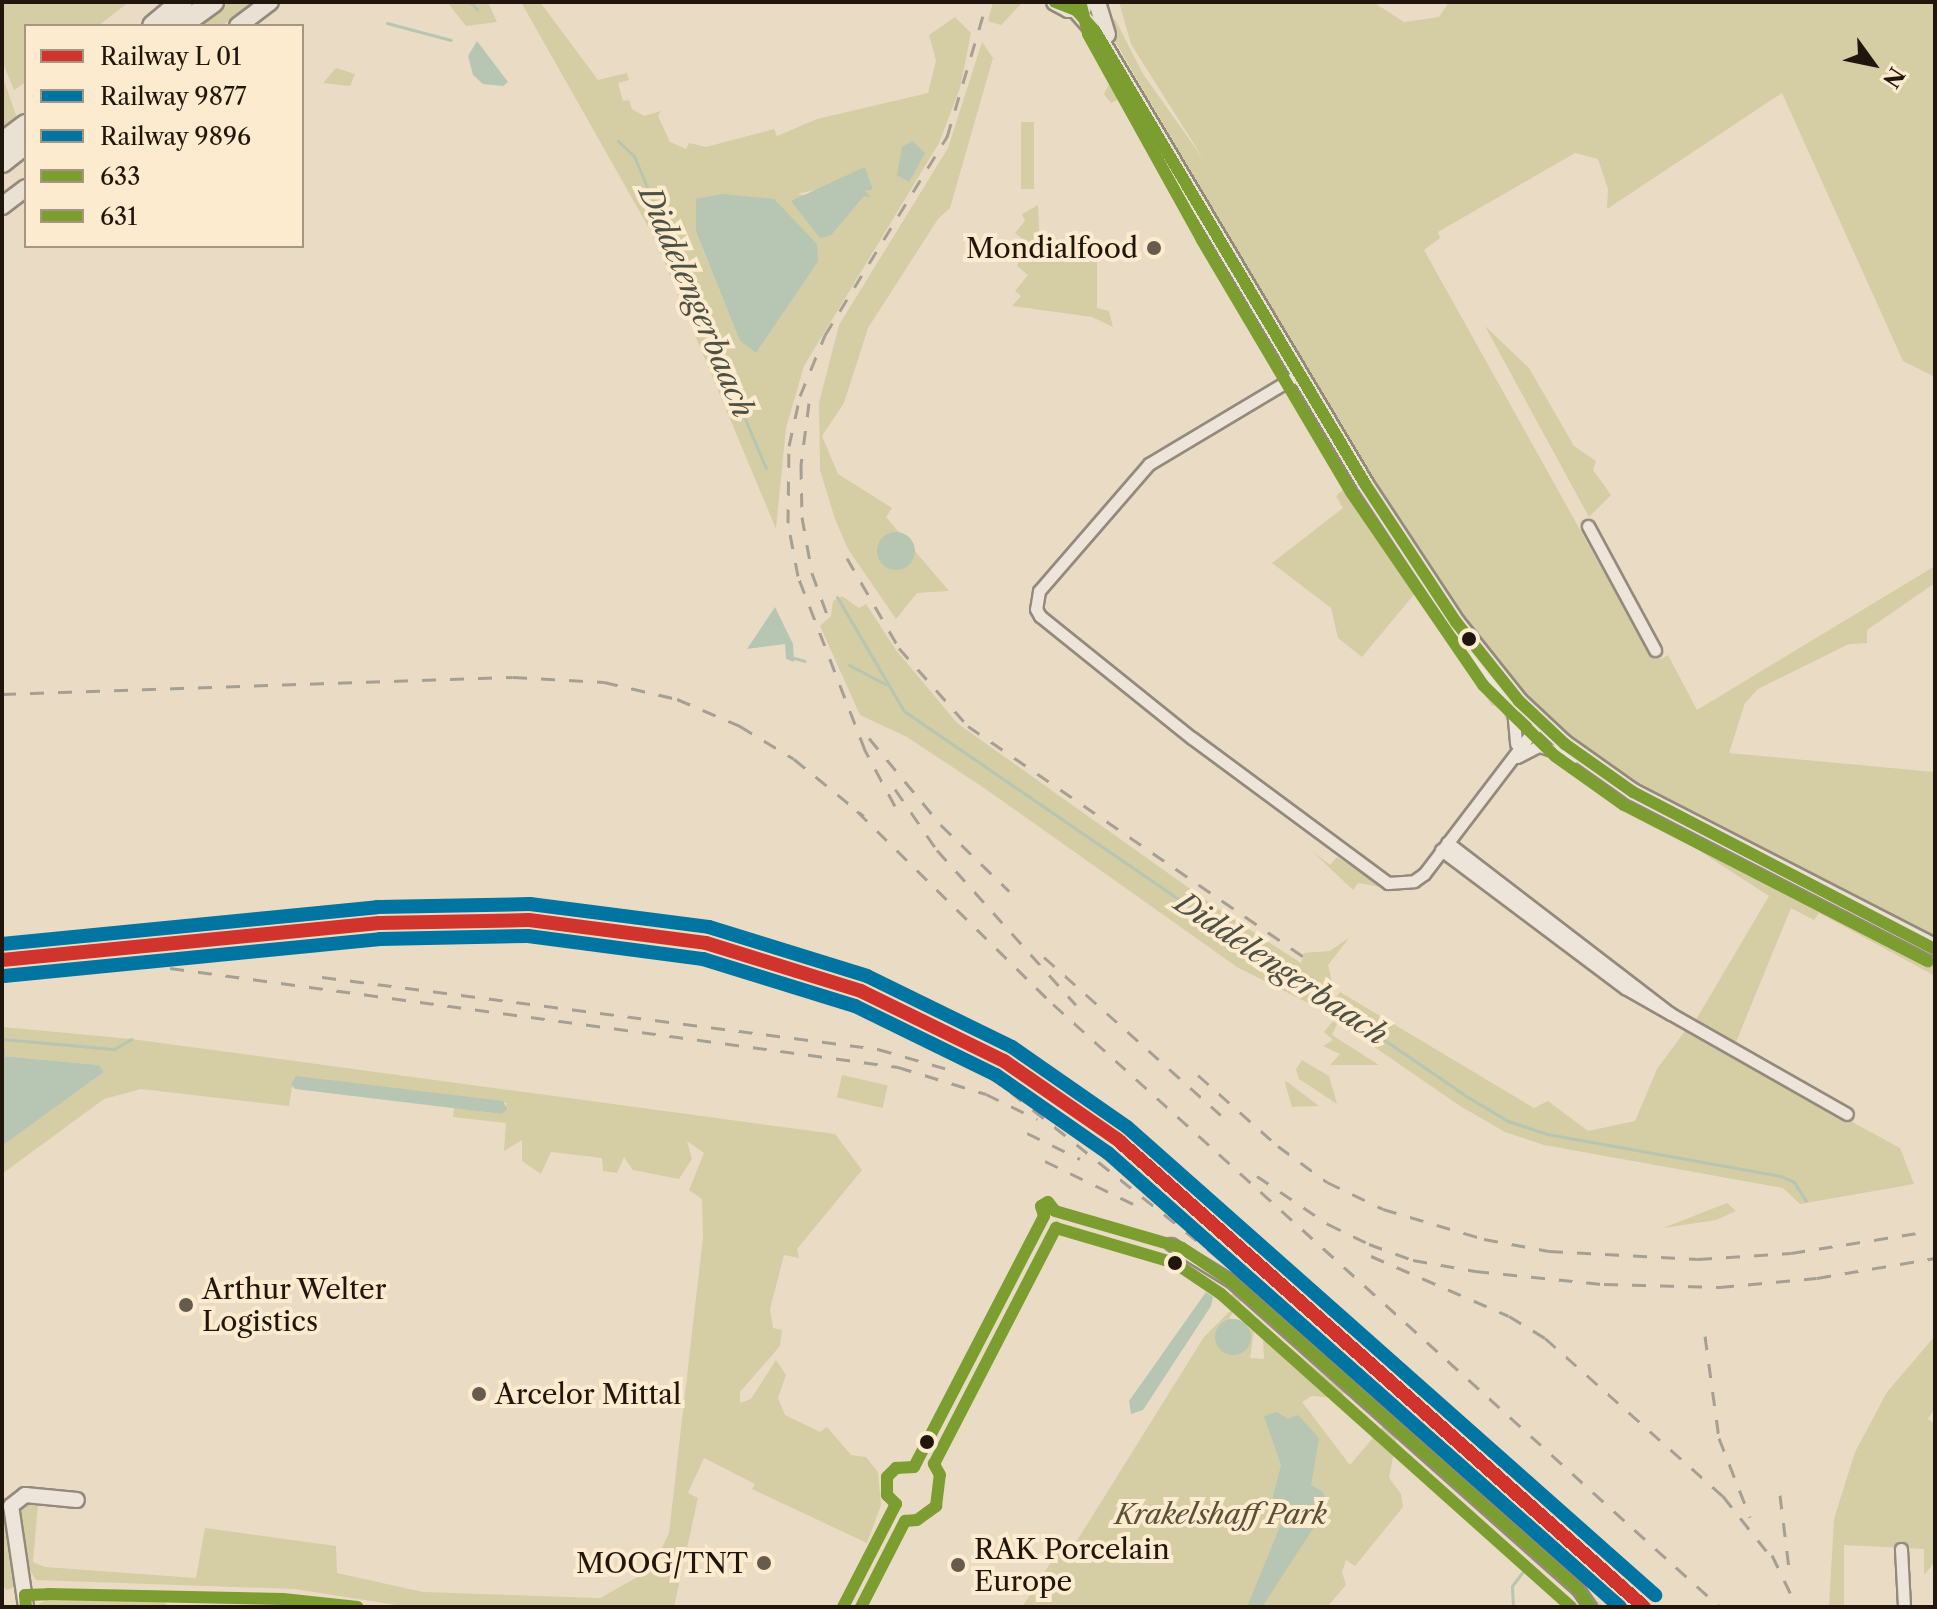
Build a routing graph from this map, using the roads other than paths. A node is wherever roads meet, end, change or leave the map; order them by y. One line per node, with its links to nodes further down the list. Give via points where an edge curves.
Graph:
1 (182, 2): 7 (highway)
2 (210, 2): 8 (highway)
3 (270, 2): 9 (main road)
4 (1055, 2): 6 (main road)
5 (1095, 2): 6 (main road); 14 (main road, via 1102,26)
6 (1076, 10): 14 (main road, via 1095,31)
7 (155, 24)
8 (182, 24)
9 (241, 24)
10 (17, 139): 11 (highway)
11 (2, 162)
12 (24, 190): 13 (main road)
13 (2, 206)
14 (1216, 232): 15 (main road)
15 (1301, 373): 17 (main road, via 1365,484); 22 (street, via 1149,464 1039,591 1036,609 1192,738 1388,883 1414,881)
16 (1588, 526): 18 (street)
17 (1468, 639): 19 (main road); 20 (street, via 1476,664 1513,708)
18 (1655, 650)
19 (1538, 721): 20 (street); 21 (main road); 22 (street)
20 (1516, 744): 22 (street, via 1437,847)
21 (1592, 766): 22 (street, via 1553,747 1525,749); 23 (main road)
22 (1446, 845): 24 (street, via 1625,988)
23 (1932, 946)
24 (1847, 1114)
25 (1171, 1244): 29 (street, via 1231,1281 1578,1589)
26 (77, 1500): 28 (main road, via 25,1495 14,1501 11,1512)
27 (1901, 1549): 30 (street)
28 (26, 1607)
29 (1590, 1607)
30 (1904, 1607)

